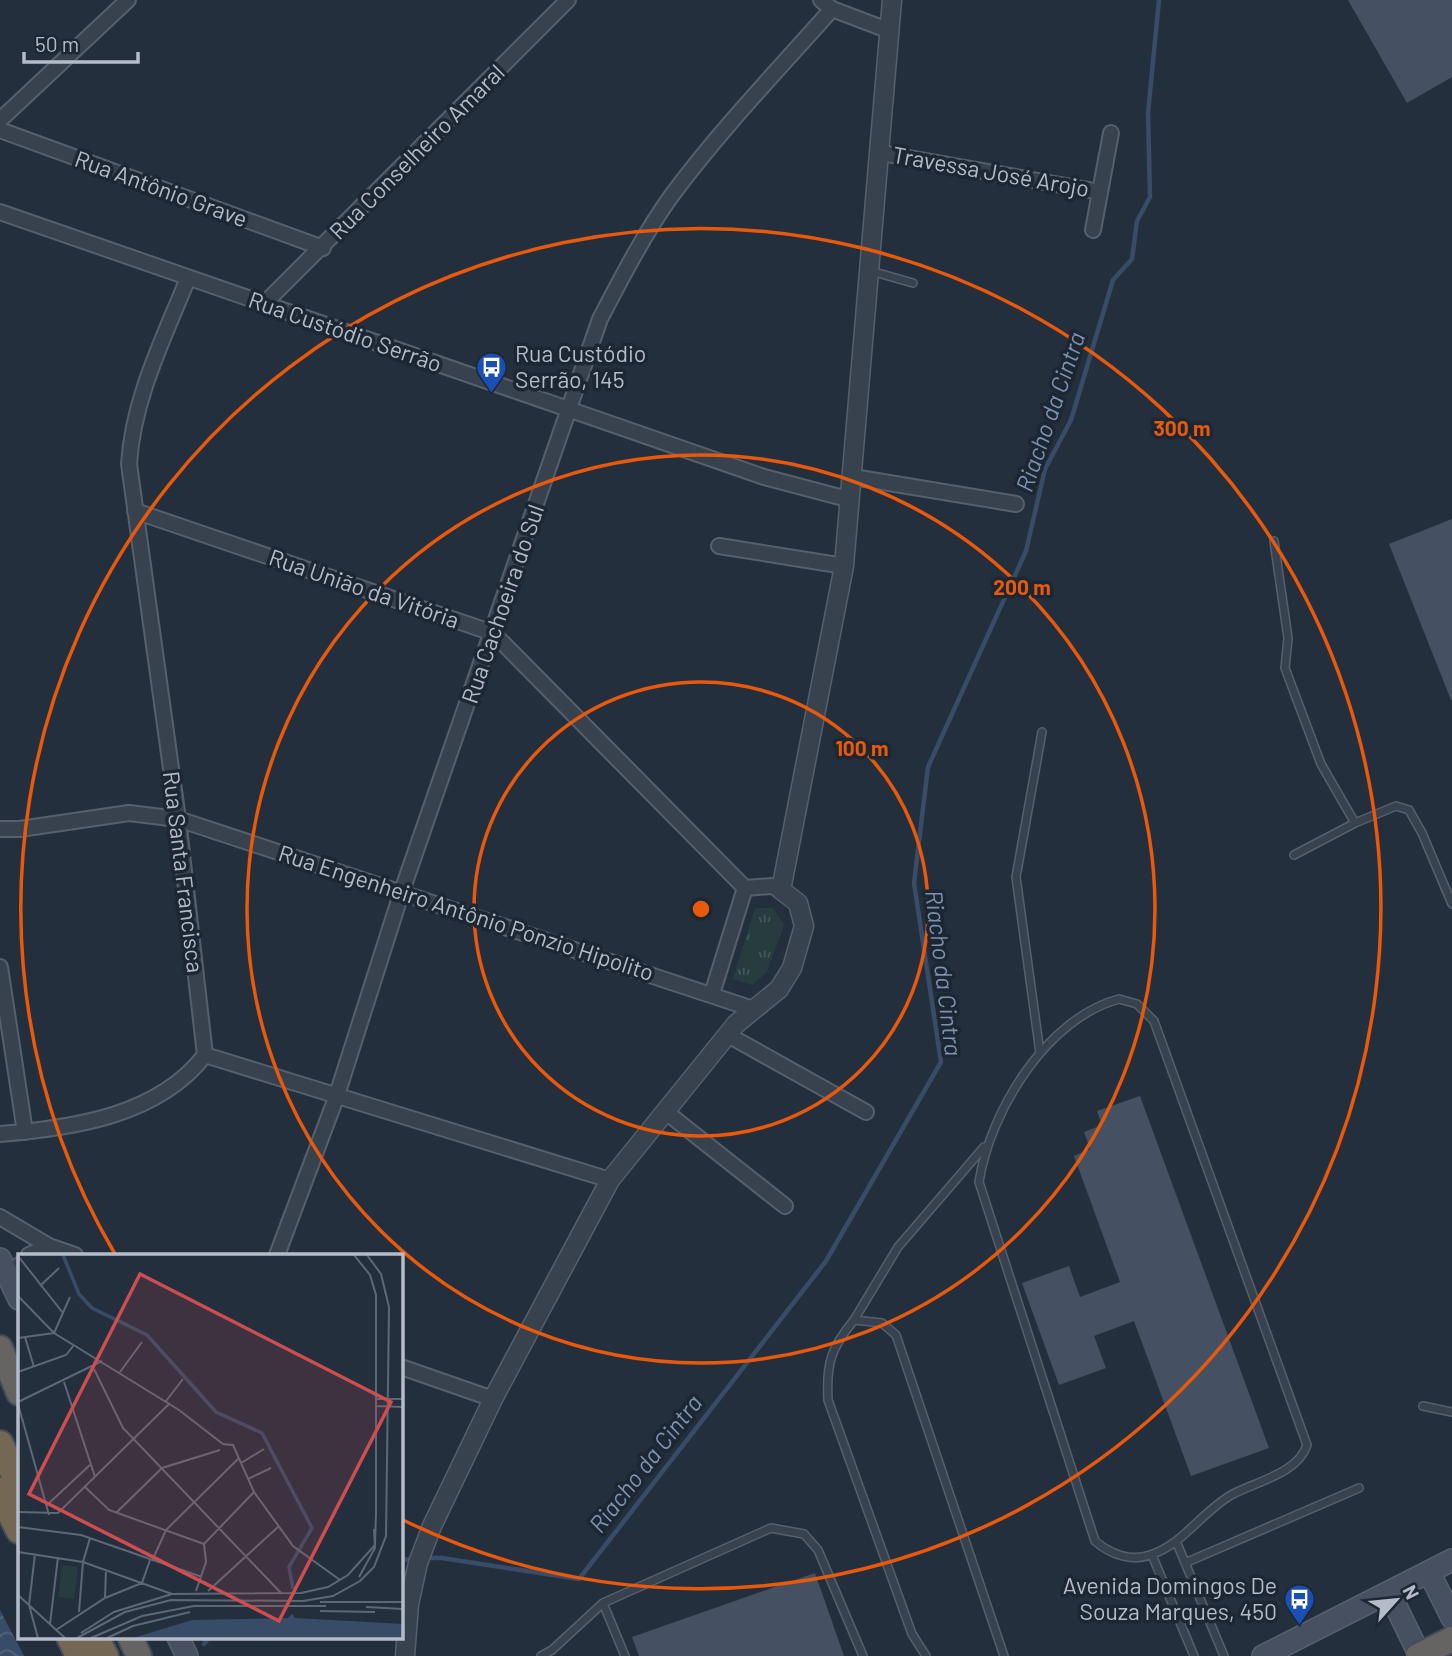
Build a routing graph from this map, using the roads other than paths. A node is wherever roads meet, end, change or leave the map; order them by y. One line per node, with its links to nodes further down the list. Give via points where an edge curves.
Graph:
1 (128, 0): 6 (street)
2 (568, 0): 13 (street, Rua Conselheiro Amaral)
3 (892, 0): 5 (street)
4 (827, 4): 5 (street); 18 (street, Rua Cachoeira do Sul, via 717,137 631,259 600,319)
5 (890, 31): 9 (street)
6 (0, 120)
7 (0, 130): 13 (street, Rua Antônio Grave)
8 (1111, 133): 10 (street, Travessa José Arojo)
9 (881, 153): 10 (street, Travessa José Arojo); 14 (street)
10 (1100, 192): 12 (street, Travessa José Arojo)
11 (0, 212): 15 (street, Rua Custódio Serrão)
12 (1093, 230)
13 (323, 247): 17 (street, Rua Conselheiro Amaral)
14 (871, 271): 16 (lane); 19 (street)
15 (188, 278): 17 (street, Rua Custódio Serrão); 22 (street, Rua Santa Francisca, via 135,418 128,464)
16 (913, 283)
17 (265, 303): 18 (street, Rua Custódio Serrão)
18 (569, 410): 20 (street, Rua Custódio Serrão, via 764,477); 26 (street, Rua Cachoeira do Sul)
19 (853, 477): 20 (street); 21 (street)
20 (851, 500): 25 (street)
21 (1016, 503)
22 (135, 511): 26 (street, Rua União da Vitória); 28 (street, Rua Santa Francisca)
23 (1274, 541): 29 (lane, via 1288,638 1285,668 1321,764)
24 (719, 547): 25 (street)
25 (844, 566): 33 (street)
26 (494, 633): 32 (street, Rua União da Vitória); 34 (street, Rua Cachoeira do Sul)
27 (1042, 732): 40 (lane, via 1016,877)
28 (178, 819): 30 (street, Rua Engenheiro Antônio Ponzio Hipolito, via 129,813); 34 (street, Rua Engenheiro Antônio Ponzio Hipolito); 41 (street, Rua Santa Francisca)
29 (1355, 822): 31 (lane); 35 (lane, via 1396,806 1409,810)
30 (0, 829)
31 (1294, 855)
32 (745, 888): 33 (street); 37 (street)
33 (781, 890): 38 (street, via 798,903 804,926 786,979)
34 (402, 891): 37 (street, Rua Engenheiro Antônio Ponzio Hipolito); 42 (street, Rua Cachoeira do Sul)
35 (1452, 904)
36 (0, 967): 45 (street)
37 (712, 994): 38 (street, Rua Engenheiro Antônio Ponzio Hipolito)
38 (753, 1009): 39 (street)
39 (728, 1035): 43 (street); 44 (street)
40 (1040, 1053): 47 (lane); 68 (lane, via 1098,1004 1131,1001 1154,1021 1307,1445 1299,1462 1231,1495)
41 (205, 1055): 42 (street); 45 (street, via 189,1076 173,1087 119,1114)
42 (336, 1098): 48 (street); 54 (street, Rua Cachoeira do Sul)
43 (666, 1112): 48 (street); 49 (street)
44 (866, 1112)
45 (25, 1132): 46 (street)
46 (0, 1135)
47 (987, 1144): 57 (lane, via 898,1247); 69 (lane, via 979,1182 988,1216 1095,1541 1123,1556)
48 (610, 1180): 61 (street)
49 (785, 1206)
50 (0, 1217): 51 (street)
51 (49, 1246): 52 (street); 53 (street)
52 (31, 1254)
53 (72, 1254)
54 (277, 1254)
55 (0, 1259): 56 (main road)
56 (17, 1282)
57 (854, 1320): 88 (lane, via 835,1342 828,1400 912,1634); 89 (lane, via 882,1324 896,1335)
58 (0, 1348): 60 (highway)
59 (402, 1367): 61 (street)
60 (18, 1391)
61 (493, 1399): 84 (street, via 432,1526 417,1569)
62 (1423, 1406): 63 (lane)
63 (1452, 1412)
64 (0, 1444): 65 (highway)
65 (14, 1485): 67 (highway)
66 (1359, 1488): 71 (lane)
67 (18, 1521)
68 (1175, 1541): 69 (lane); 71 (lane)
69 (1152, 1555): 90 (lane)
70 (1452, 1560): 72 (main road)
71 (1185, 1563): 91 (lane)
72 (1429, 1572): 73 (main road); 75 (main road)
73 (1389, 1592): 92 (main road); 93 (main road)
74 (603, 1603): 80 (lane); 86 (lane); 87 (lane, via 771,1528 804,1534 818,1550)
75 (1452, 1618)
76 (70, 1638): 81 (highway)
77 (95, 1638): 82 (highway)
78 (178, 1638): 83 (main road)
79 (1452, 1639): 93 (highway, bridge)
80 (554, 1653): 85 (lane)
81 (79, 1656)
82 (104, 1656)
83 (187, 1656)
84 (405, 1656)
85 (541, 1656)
86 (625, 1656)
87 (863, 1656)
88 (926, 1656)
89 (1004, 1656)
90 (1194, 1656)
91 (1224, 1656)
92 (1263, 1656)
93 (1419, 1656)

